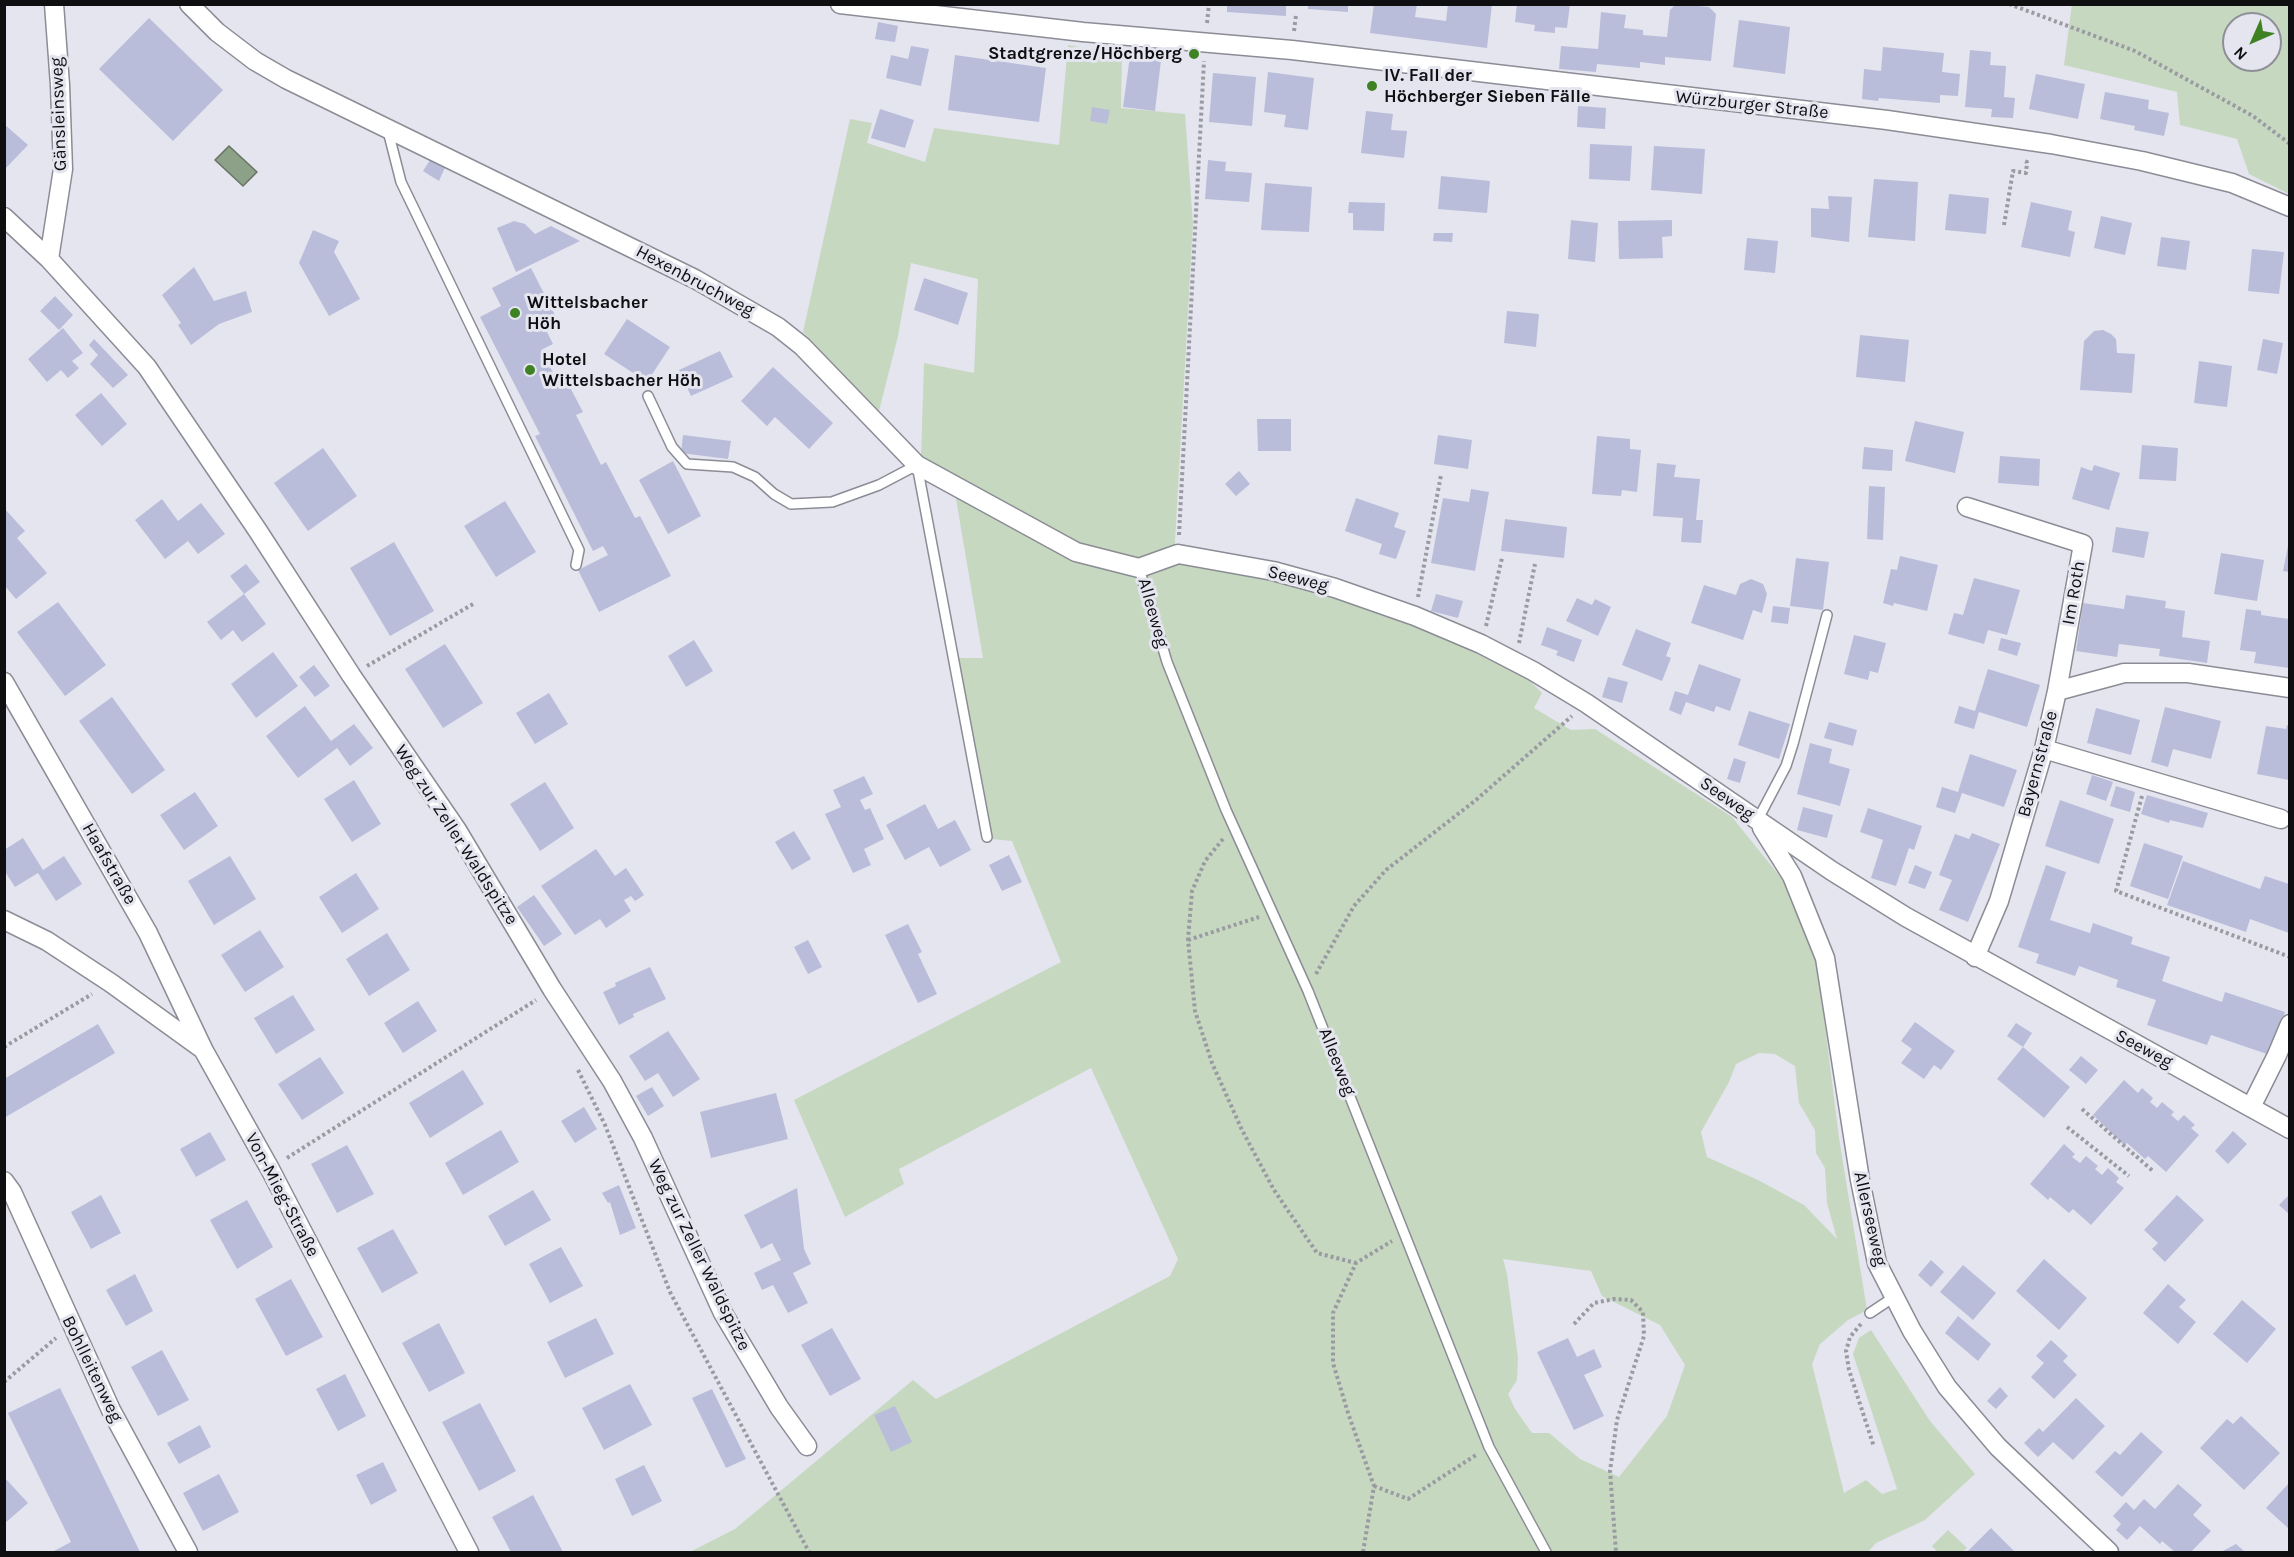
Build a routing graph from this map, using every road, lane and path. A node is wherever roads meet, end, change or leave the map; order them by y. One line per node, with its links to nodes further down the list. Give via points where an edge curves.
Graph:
1 (54, 4): 13 (street, Gänsleinsweg, via 63,169)
2 (189, 4): 7 (street, Hexenbruchweg, via 255,61)
3 (840, 4): 6 (street, Würzburger Straße)
4 (1209, 4): 6 (path)
5 (2010, 4): 9 (path, via 2135,51 2253,116)
6 (1206, 42): 8 (street, Würzburger Straße, via 1887,120); 18 (path)
7 (387, 128): 15 (street, Hexenbruchweg, via 695,279 778,327 802,346); 21 (lane, via 401,182 579,550)
8 (2020, 139): 10 (street, Würzburger Straße, via 2142,161 2232,183); 12 (path, via 2017,160 2027,162 2026,173 2013,171)
9 (2289, 144)
10 (2289, 207)
11 (4, 217): 13 (street, Weg zur Zeller Waldspitze)
12 (2004, 225)
13 (49, 259): 66 (street, Weg zur Zeller Waldspitze, via 147,367 457,830 612,1081 643,1138 723,1313)
14 (648, 396): 15 (lane, via 672,447 687,464 733,468 755,477 791,504 832,501 879,485)
15 (917, 465): 22 (street, Hexenbruchweg, via 1076,552); 38 (lane)
16 (1441, 475): 25 (path)
17 (1967, 507): 31 (street, Im Roth, via 2083,544)
18 (1178, 554): 22 (street); 25 (street, Seeweg, via 1292,576)
19 (1502, 558): 26 (path)
20 (1536, 564): 27 (path)
21 (576, 565)
22 (1139, 567): 37 (lane, Alleeweg, via 1167,662)
23 (473, 604): 28 (path)
24 (1827, 615): 36 (lane, via 1786,766)
25 (1415, 616): 26 (street, Seeweg)
26 (1481, 644): 27 (street, Seeweg)
27 (1516, 662): 32 (street, Seeweg)
28 (370, 664)
29 (4, 681): 49 (street, Haafstraße, via 148,933)
30 (2289, 688): 31 (street, Bayernstraße, via 2187,673 2124,673)
31 (2056, 691): 33 (street, Bayernstraße)
32 (1586, 704): 36 (street, Seeweg); 44 (path, via 1476,800 1386,870 1354,906)
33 (2044, 748): 35 (street); 42 (street, Bayernstraße, via 1999,901)
34 (2135, 819): 43 (path, via 2116,891)
35 (2281, 819)
36 (1758, 821): 42 (street, Seeweg, via 1832,871); 61 (street, Allerseeweg, via 1792,876 1825,958 1860,1180 1877,1263)
37 (1235, 830): 39 (lane, Alleeweg); 41 (path, via 1205,861 1192,891)
38 (987, 837)
39 (1273, 913): 41 (path); 44 (lane, Alleeweg)
40 (4, 920): 49 (street, Von-Mieg-Straße, via 47,941)
41 (1188, 940): 60 (path, via 1195,1011 1212,1063 1242,1130 1274,1190 1317,1253)
42 (1975, 957): 51 (street, Seeweg)
43 (2289, 957)
44 (1308, 991): 59 (lane, Alleeweg)
45 (78, 1002): 48 (path)
46 (533, 1002): 55 (path)
47 (2289, 1024): 51 (street)
48 (4, 1047)
49 (204, 1051): 55 (street, Von-Mieg-Straße)
50 (574, 1061): 72 (path, via 605,1125 670,1292)
51 (2251, 1107): 54 (street, Seeweg)
52 (2082, 1109): 56 (path)
53 (2067, 1127): 57 (path)
54 (2289, 1129)
55 (270, 1169): 71 (street, Von-Mieg-Straße)
56 (2153, 1171)
57 (2129, 1176)
58 (4, 1181): 70 (street, Bohlleitenweg, via 111,1410)
59 (1405, 1232): 60 (path); 67 (lane, Alleeweg)
60 (1356, 1263): 69 (path, via 1333,1313 1333,1363)
61 (1894, 1298): 62 (lane); 76 (street, Allerseeweg, via 1954,1395 1998,1447)
62 (1870, 1313): 68 (path, via 1850,1337 1846,1351)
63 (1574, 1324): 75 (path, via 1593,1303 1614,1299 1631,1300 1643,1312 1644,1336 1617,1420 1610,1471)
64 (35, 1357): 65 (path)
65 (4, 1382)
66 (807, 1446)
67 (1489, 1447): 69 (path, via 1408,1499); 74 (lane, Alleeweg)
68 (1874, 1447)
69 (1374, 1486): 73 (path)
70 (188, 1552)
71 (469, 1552)
72 (809, 1552)
73 (1363, 1552)
74 (1546, 1552)
75 (1616, 1552)
76 (2109, 1552)

